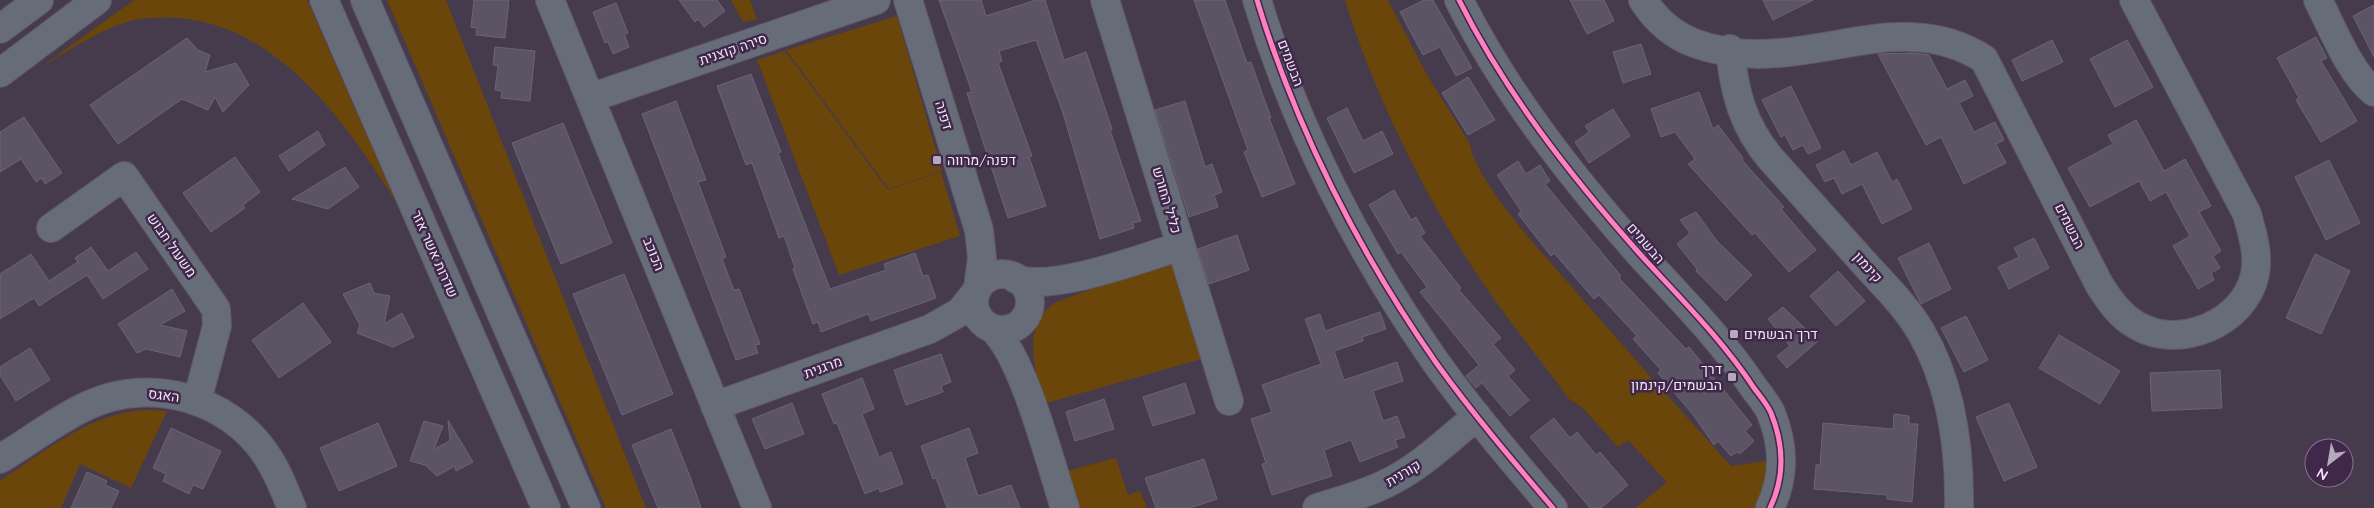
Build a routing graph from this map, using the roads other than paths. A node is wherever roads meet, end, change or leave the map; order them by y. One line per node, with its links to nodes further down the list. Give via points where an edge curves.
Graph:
1 (97, 0): 16 (street)
2 (324, 0): 35 (street, שדרות אשר אזר)
3 (365, 0): 36 (street)
4 (550, 0): 18 (street, הכוכב)
5 (876, 0): 18 (street, סירה קוצנית)
6 (908, 0): 20 (street, דפנה)
7 (1105, 0): 21 (street, כליל החורש)
8 (1257, 0): 32 (street, הבשמים, via 1291,96 1331,185 1418,335)
9 (1459, 0): 41 (street, הבשמים, via 1500,72 1564,162 1742,370 1771,412 1782,453 1779,490)
10 (1643, 0): 15 (street, via 1658,20 1686,40 1701,46)
11 (2134, 0): 13 (street, הבשמים, via 2247,214 2256,246 2255,274 2245,297 2229,316 2208,328 2185,334 2161,334 2137,326 2116,310 2100,286 1984,59 1960,31)
12 (2318, 0): 17 (street, via 2351,64)
13 (1932, 14)
14 (1842, 19): 15 (street, via 1768,44)
15 (1730, 49): 42 (street, קינמון, via 1738,103 1754,136 1908,313 1931,350 1952,417)
16 (0, 73)
17 (2374, 92)
18 (590, 98): 31 (street, הכוכב)
19 (51, 228): 29 (street, משעול חבוש, via 124,176 216,309 217,326)
20 (979, 230): 22 (street, דפנה); 24 (street, דפנה, via 982,258 981,281)
21 (1182, 246): 23 (street); 30 (street, כליל החורש)
22 (1010, 277): 23 (street, via 1034,282); 24 (street, via 991,276); 25 (street, via 1028,291)
23 (1063, 281): 25 (street, via 1044,293)
24 (977, 290): 26 (street, via 975,309); 27 (street, מרגנית, via 960,312)
25 (1026, 314): 26 (street, via 1009,329); 28 (street, via 1020,351)
26 (990, 327): 27 (street, מרגנית, via 963,324); 28 (street, via 1009,351)
27 (930, 329): 31 (street, מרגנית)
28 (1025, 388): 38 (street)
29 (197, 401): 33 (street, האגס, via 161,393 137,392 114,396 85,407); 34 (street, האגס, via 228,417 265,452)
30 (1229, 401)
31 (715, 406): 37 (street, הכוכב)
32 (1477, 416): 39 (street, קורנית, via 1397,478 1370,491); 40 (street, הבשמים)
33 (0, 459)
34 (292, 508)
35 (546, 508)
36 (586, 508)
37 (757, 508)
38 (1065, 508)
39 (1316, 508)
40 (1553, 508)
41 (1770, 508)
42 (1960, 508)

